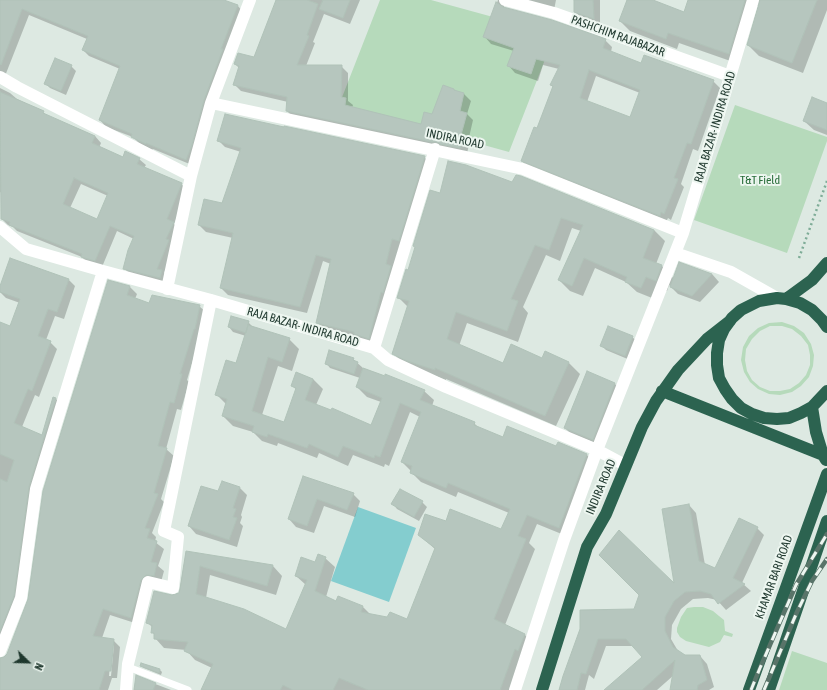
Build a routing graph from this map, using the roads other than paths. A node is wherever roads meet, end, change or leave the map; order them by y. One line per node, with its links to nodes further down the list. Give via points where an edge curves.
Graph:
1 (250, 0): 6 (street)
2 (505, 0): 4 (street, PASHCHIM RAJABAZAR, via 554,13)
3 (753, 0): 4 (street, RAJA BAZAR- INDIRA ROAD)
4 (730, 76): 10 (street, RAJA BAZAR- INDIRA ROAD)
5 (0, 78): 8 (street)
6 (211, 103): 7 (street, INDIRA ROAD); 8 (street)
7 (435, 149): 10 (street, INDIRA ROAD, via 523,169); 19 (street)
8 (191, 176): 14 (street)
9 (0, 227): 13 (street, RAJA BAZAR- INDIRA ROAD, via 26,249)
10 (683, 233): 11 (street, RAJA BAZAR- INDIRA ROAD)
11 (675, 253): 15 (street, via 731,272); 23 (street, RAJA BAZAR- INDIRA ROAD)
12 (827, 263): 15 (highway, via 812,280)
13 (103, 272): 14 (street, RAJA BAZAR- INDIRA ROAD); 28 (street, via 36,489 21,598)
14 (167, 289): 16 (street, RAJA BAZAR- INDIRA ROAD)
15 (781, 299): 17 (highway, via 763,300 750,305); 18 (highway, via 800,303 812,310)
16 (211, 300): 19 (street, RAJA BAZAR- INDIRA ROAD); 29 (street, via 164,531 178,537 173,588 148,582)
17 (730, 321): 20 (highway, INDIRA ROAD, via 693,353); 22 (highway, via 719,340 717,365 722,383 732,399 741,408 764,418 789,418)
18 (827, 327)
19 (374, 348): 23 (street, RAJA BAZAR- INDIRA ROAD, via 388,360 446,387)
20 (662, 391): 24 (highway); 25 (highway, INDIRA ROAD)
21 (827, 391): 22 (highway)
22 (812, 407): 24 (highway, via 816,432)
23 (597, 450): 25 (street, RAJA BAZAR- INDIRA ROAD); 32 (street, INDIRA ROAD, via 564,540)
24 (825, 458)
25 (625, 465): 33 (highway, INDIRA ROAD, via 606,514 587,547)
26 (827, 474): 34 (highway, KHAMAR BARI ROAD)
27 (827, 521): 35 (highway)
28 (0, 652)
29 (128, 667): 30 (street); 31 (lane)
30 (126, 690)
31 (188, 690)
32 (515, 690)
33 (542, 690)
34 (749, 690)
35 (769, 690)

